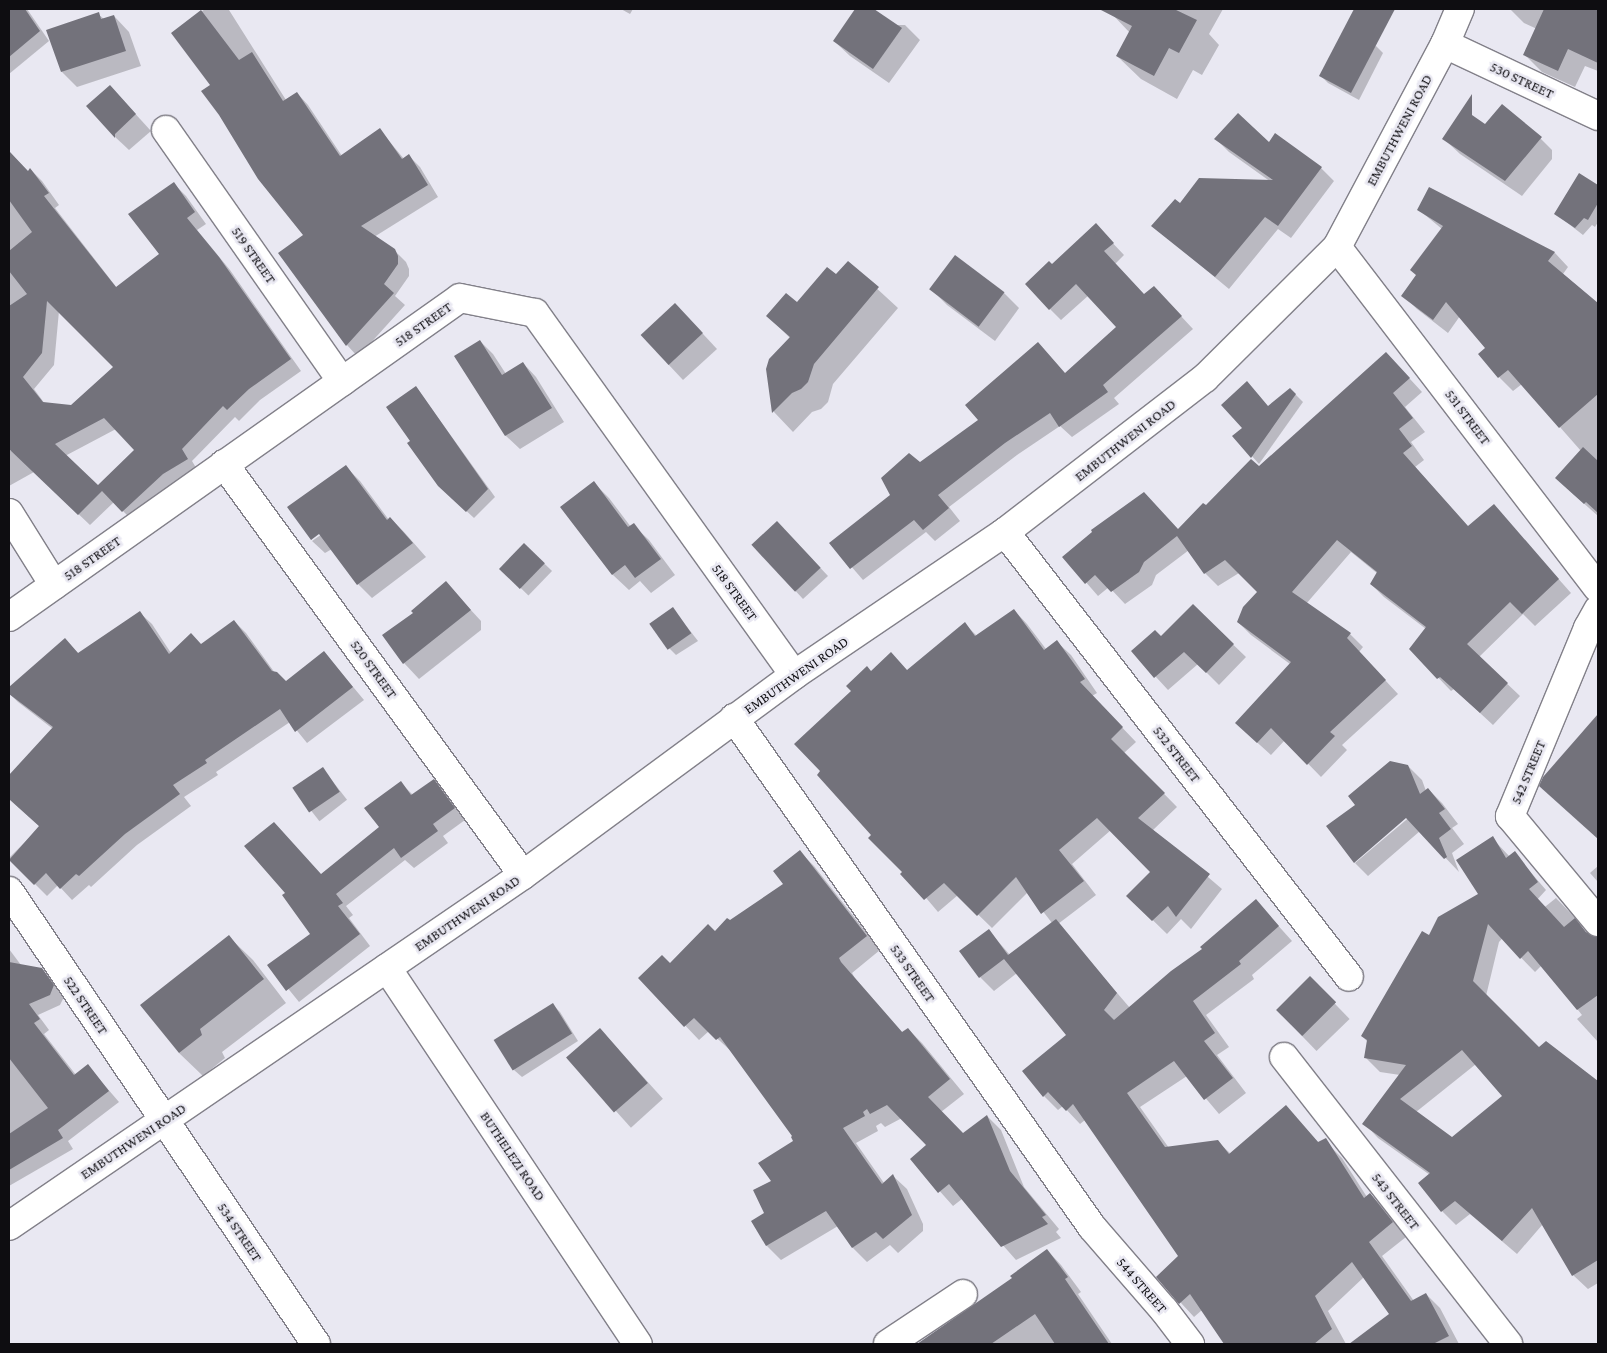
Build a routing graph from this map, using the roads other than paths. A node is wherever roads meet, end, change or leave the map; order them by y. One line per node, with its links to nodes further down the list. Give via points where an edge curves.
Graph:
1 (1460, 9): 2 (street, EMBUTHWENI ROAD)
2 (1445, 44): 3 (street, 530 STREET); 5 (street, EMBUTHWENI ROAD)
3 (1598, 116)
4 (166, 130): 6 (street, 519 STREET)
5 (1337, 247): 9 (street, EMBUTHWENI ROAD, via 1205,378); 11 (street, 531 STREET)
6 (342, 381): 7 (street, 518 STREET); 14 (street, 518 STREET, via 460,298 535,313)
7 (224, 464): 10 (street, 518 STREET); 16 (street, 520 STREET)
8 (9, 513): 10 (street)
9 (1005, 532): 14 (street, EMBUTHWENI ROAD); 20 (street, 532 STREET)
10 (54, 585): 12 (street, 518 STREET)
11 (1598, 588)
12 (9, 617)
13 (1593, 619): 18 (street, 542 STREET, via 1510,816)
14 (794, 675): 15 (street, EMBUTHWENI ROAD)
15 (734, 718): 16 (street, EMBUTHWENI ROAD); 24 (street, 533 STREET)
16 (523, 874): 19 (street, EMBUTHWENI ROAD)
17 (9, 890): 22 (street, 522 STREET)
18 (1598, 922)
19 (387, 968): 22 (street, EMBUTHWENI ROAD); 27 (street, BUTHELEZI ROAD)
20 (1349, 977)
21 (1284, 1057): 30 (street, 543 STREET)
22 (164, 1120): 23 (street, EMBUTHWENI ROAD); 26 (street, 534 STREET)
23 (9, 1226)
24 (1092, 1227): 29 (street, 544 STREET)
25 (963, 1294): 28 (street)
26 (316, 1344)
27 (638, 1344)
28 (888, 1344)
29 (1190, 1344)
30 (1508, 1344)

